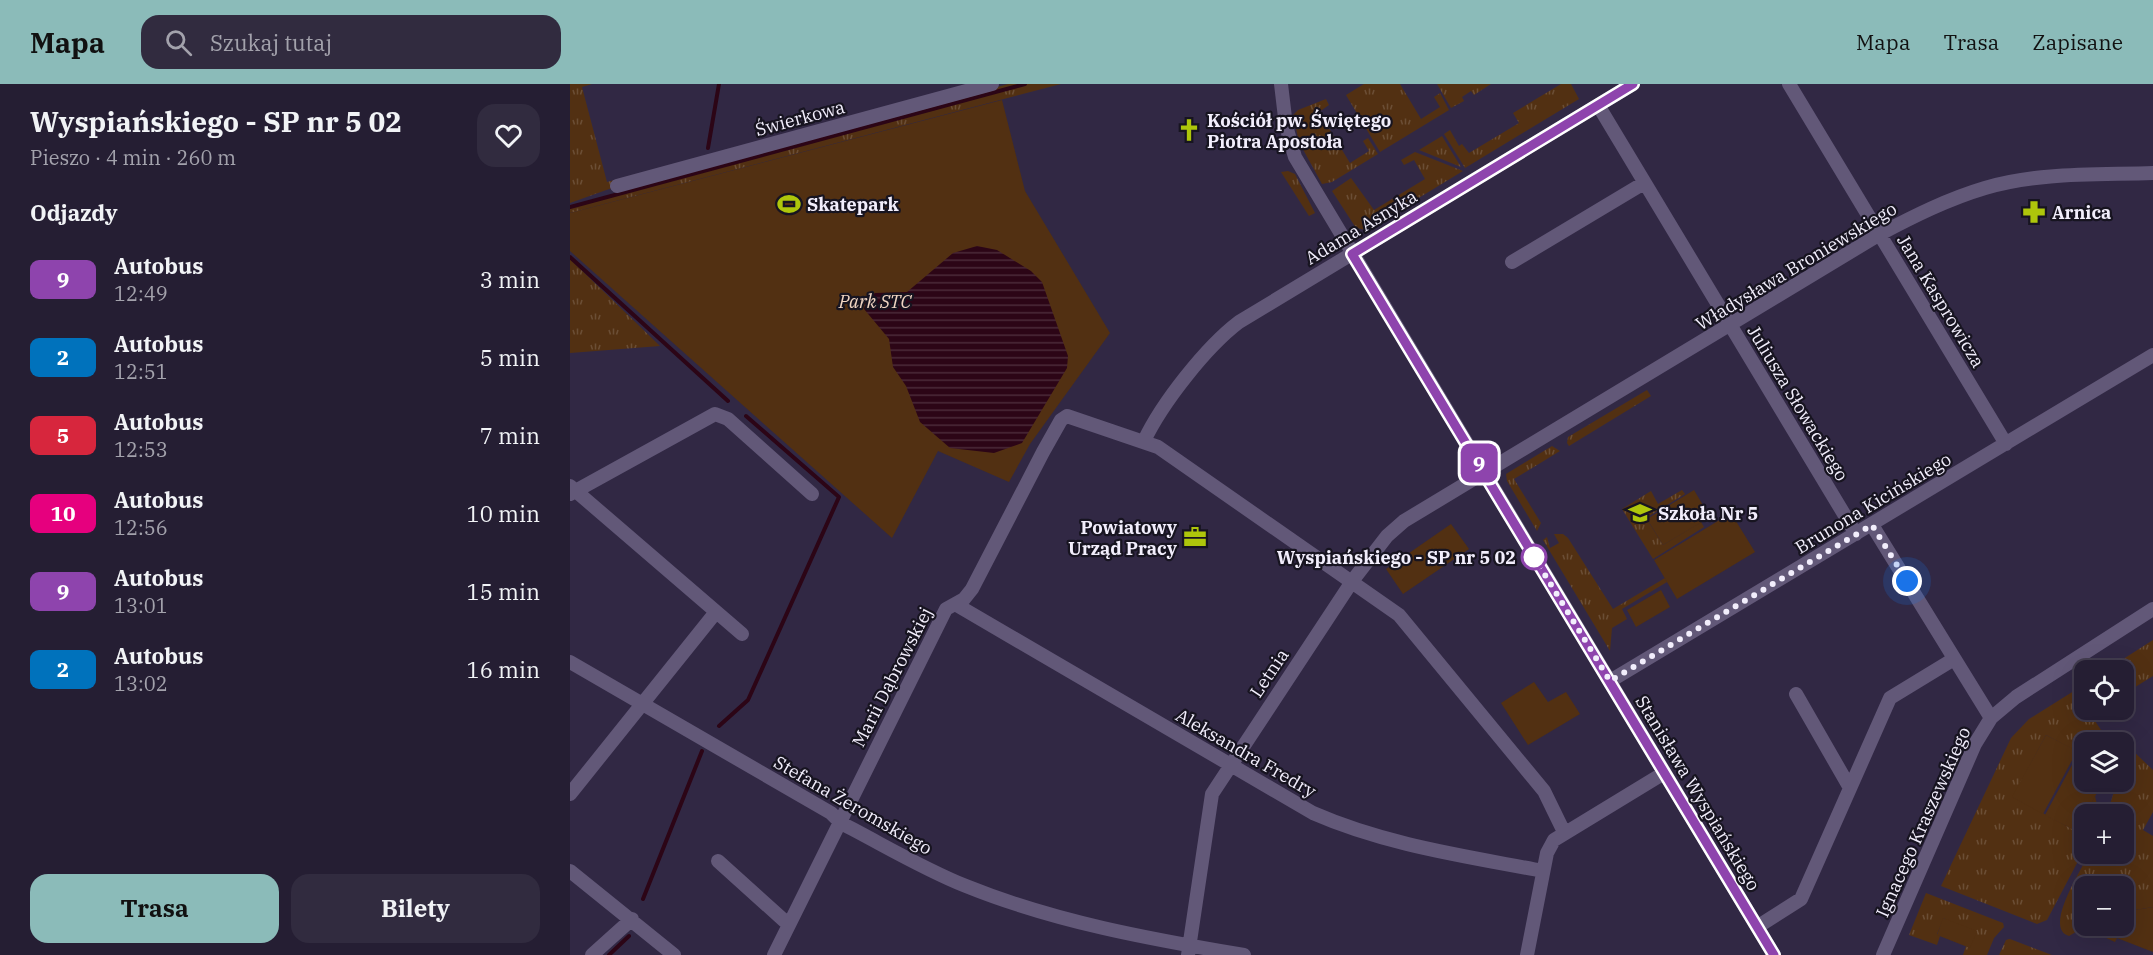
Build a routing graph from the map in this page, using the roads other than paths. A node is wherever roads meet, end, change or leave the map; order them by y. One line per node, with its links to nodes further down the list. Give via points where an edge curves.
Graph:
1 (992, 84): 8 (street, Świerkowa)
2 (1281, 84): 10 (street, Stanisława Wyspiańskiego, via 1286,126 1295,157)
3 (1634, 84): 5 (street, Adama Asnyka)
4 (1796, 86): 9 (street, Jana Kasprowicza)
5 (1598, 105): 7 (street, Juliusza Słowackiego); 10 (street, Adama Asnyka)
6 (2153, 174): 9 (street, Władysława Broniewskiego, via 2063,175 1996,185 1932,207)
7 (1644, 183): 11 (street); 12 (street, Juliusza Słowackiego)
8 (617, 186)
9 (1880, 234): 12 (street, Władysława Broniewskiego); 15 (street, Jana Kasprowicza)
10 (1352, 254): 14 (street, Adama Asnyka, via 1228,331 1152,424); 16 (street, Stanisława Wyspiańskiego)
11 (1512, 262)
12 (1730, 325): 16 (street, Władysława Broniewskiego); 20 (street, Juliusza Słowackiego)
13 (2153, 355): 15 (street, Brunona Kicińskiego)
14 (1144, 441): 21 (street); 22 (street, Marii Dąbrowskiej, via 1067,416 1058,426 972,589)
15 (2006, 444): 19 (street, Brunona Kicińskiego)
16 (1485, 473): 21 (street, Letnia, via 1404,521); 28 (street, Stanisława Wyspiańskiego)
17 (572, 490): 18 (street, via 715,414 728,419); 24 (street)
18 (812, 494)
19 (1872, 525): 20 (street, Brunona Kicińskiego); 26 (street)
20 (1856, 534): 28 (street, Brunona Kicińskiego)
21 (1353, 580): 32 (street, Letnia); 37 (street, via 1399,615 1544,791)
22 (955, 603): 32 (street, Aleksandra Fredry); 36 (street, Marii Dąbrowskiej, via 946,609)
23 (2153, 609): 31 (street, Ignacego Kraszewskiego, via 2038,681)
24 (716, 612): 25 (street); 30 (street)
25 (742, 634)
26 (1954, 659): 31 (street); 34 (street, via 1890,698)
27 (570, 662): 30 (street, Stefana Żeromskiego)
28 (1610, 681): 33 (street, Stanisława Wyspiańskiego)
29 (1796, 694): 34 (street)
30 (642, 705): 35 (street); 36 (street, Stefana Żeromskiego, via 831,813)
31 (1991, 718): 51 (street, Ignacego Kraszewskiego, via 1975,744)
32 (1229, 766): 40 (street, Aleksandra Fredry, via 1313,813 1370,835); 44 (street, Letnia, via 1212,794)
33 (1664, 773): 37 (street); 43 (street, Stanisława Wyspiańskiego)
34 (1850, 788): 43 (street, via 1801,899)
35 (570, 794)
36 (841, 823): 42 (street, Marii Dąbrowskiej); 44 (street, Stefana Żeromskiego, via 938,873 999,898)
37 (1564, 832): 40 (street, via 1547,853)
38 (718, 861): 42 (street)
39 (570, 871): 41 (street)
40 (1543, 871): 49 (street)
41 (632, 919): 45 (street); 46 (street)
42 (789, 925): 47 (street, Marii Dąbrowskiej)
43 (1757, 927): 50 (street, Stanisława Wyspiańskiego)
44 (1189, 950): 48 (street, Stefana Żeromskiego)
45 (592, 955)
46 (675, 955)
47 (774, 955)
48 (1244, 955)
49 (1527, 955)
50 (1774, 955)
51 (1883, 955)

